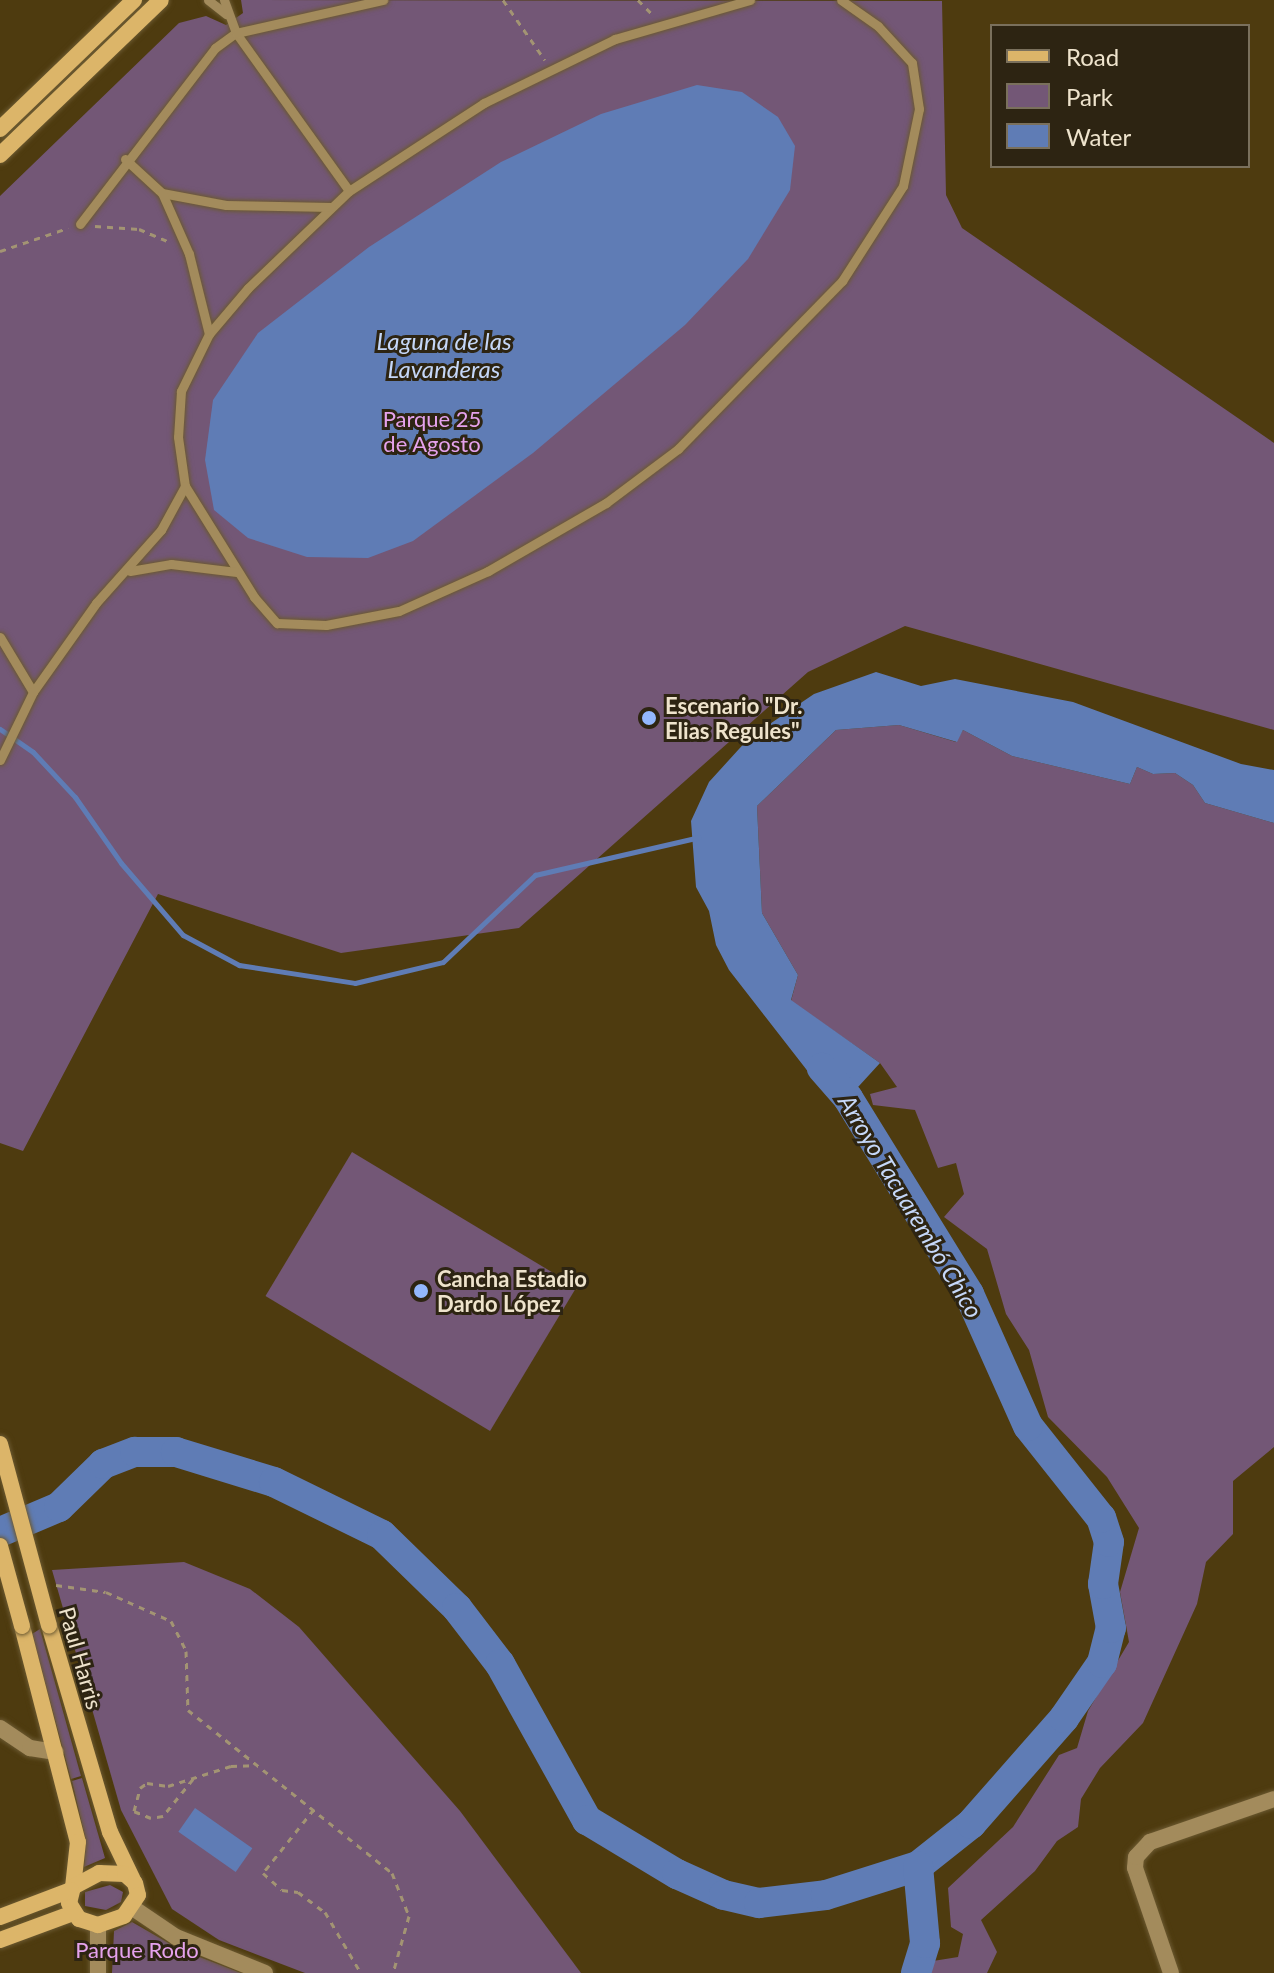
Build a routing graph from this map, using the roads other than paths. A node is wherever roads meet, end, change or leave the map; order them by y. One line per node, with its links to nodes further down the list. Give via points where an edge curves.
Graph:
1 (134, 0): 10 (main road)
2 (161, 0): 11 (main road)
3 (208, 0): 8 (lane)
4 (224, 0): 8 (lane)
5 (383, 0): 9 (lane)
6 (750, 0): 13 (lane, via 615,39 552,69 484,103)
7 (841, 0): 20 (lane, via 878,26 912,63 919,109 903,186 842,281 678,449 593,511 488,571 399,611 326,625 277,623)
8 (226, 14): 9 (lane)
9 (236, 33): 12 (lane, via 215,48); 13 (lane)
10 (0, 129)
11 (0, 155)
12 (125, 159): 14 (lane); 16 (lane)
13 (349, 191): 15 (lane)
14 (162, 193): 15 (lane, via 226,205); 17 (lane, via 189,254)
15 (331, 207): 17 (lane)
16 (80, 224)
17 (209, 334): 18 (lane, via 181,391 178,437)
18 (185, 486): 19 (lane, via 161,530); 20 (lane)
19 (129, 571): 20 (lane, via 171,564); 22 (lane, via 96,603)
20 (237, 572)
21 (0, 637): 22 (lane)
22 (33, 692): 23 (lane)
23 (1, 757)
24 (0, 1444): 29 (main road, Paul Harris, bridge, via 110,1832)
25 (0, 1546): 27 (main road, bridge)
26 (0, 1728): 27 (street, via 30,1748)
27 (56, 1752): 30 (main road, via 78,1842)
28 (1274, 1799): 38 (street, via 1150,1842 1136,1857 1135,1868)
29 (133, 1880): 30 (main road, via 116,1872 99,1873); 31 (main road, via 138,1895)
30 (72, 1888): 32 (main road); 33 (main road)
31 (133, 1908): 34 (main road); 37 (street, via 176,1937)
32 (73, 1913): 34 (main road); 35 (main road)
33 (0, 1917)
34 (98, 1925): 36 (street)
35 (0, 1940)
36 (98, 1973)
37 (265, 1973)
38 (1171, 1973)

